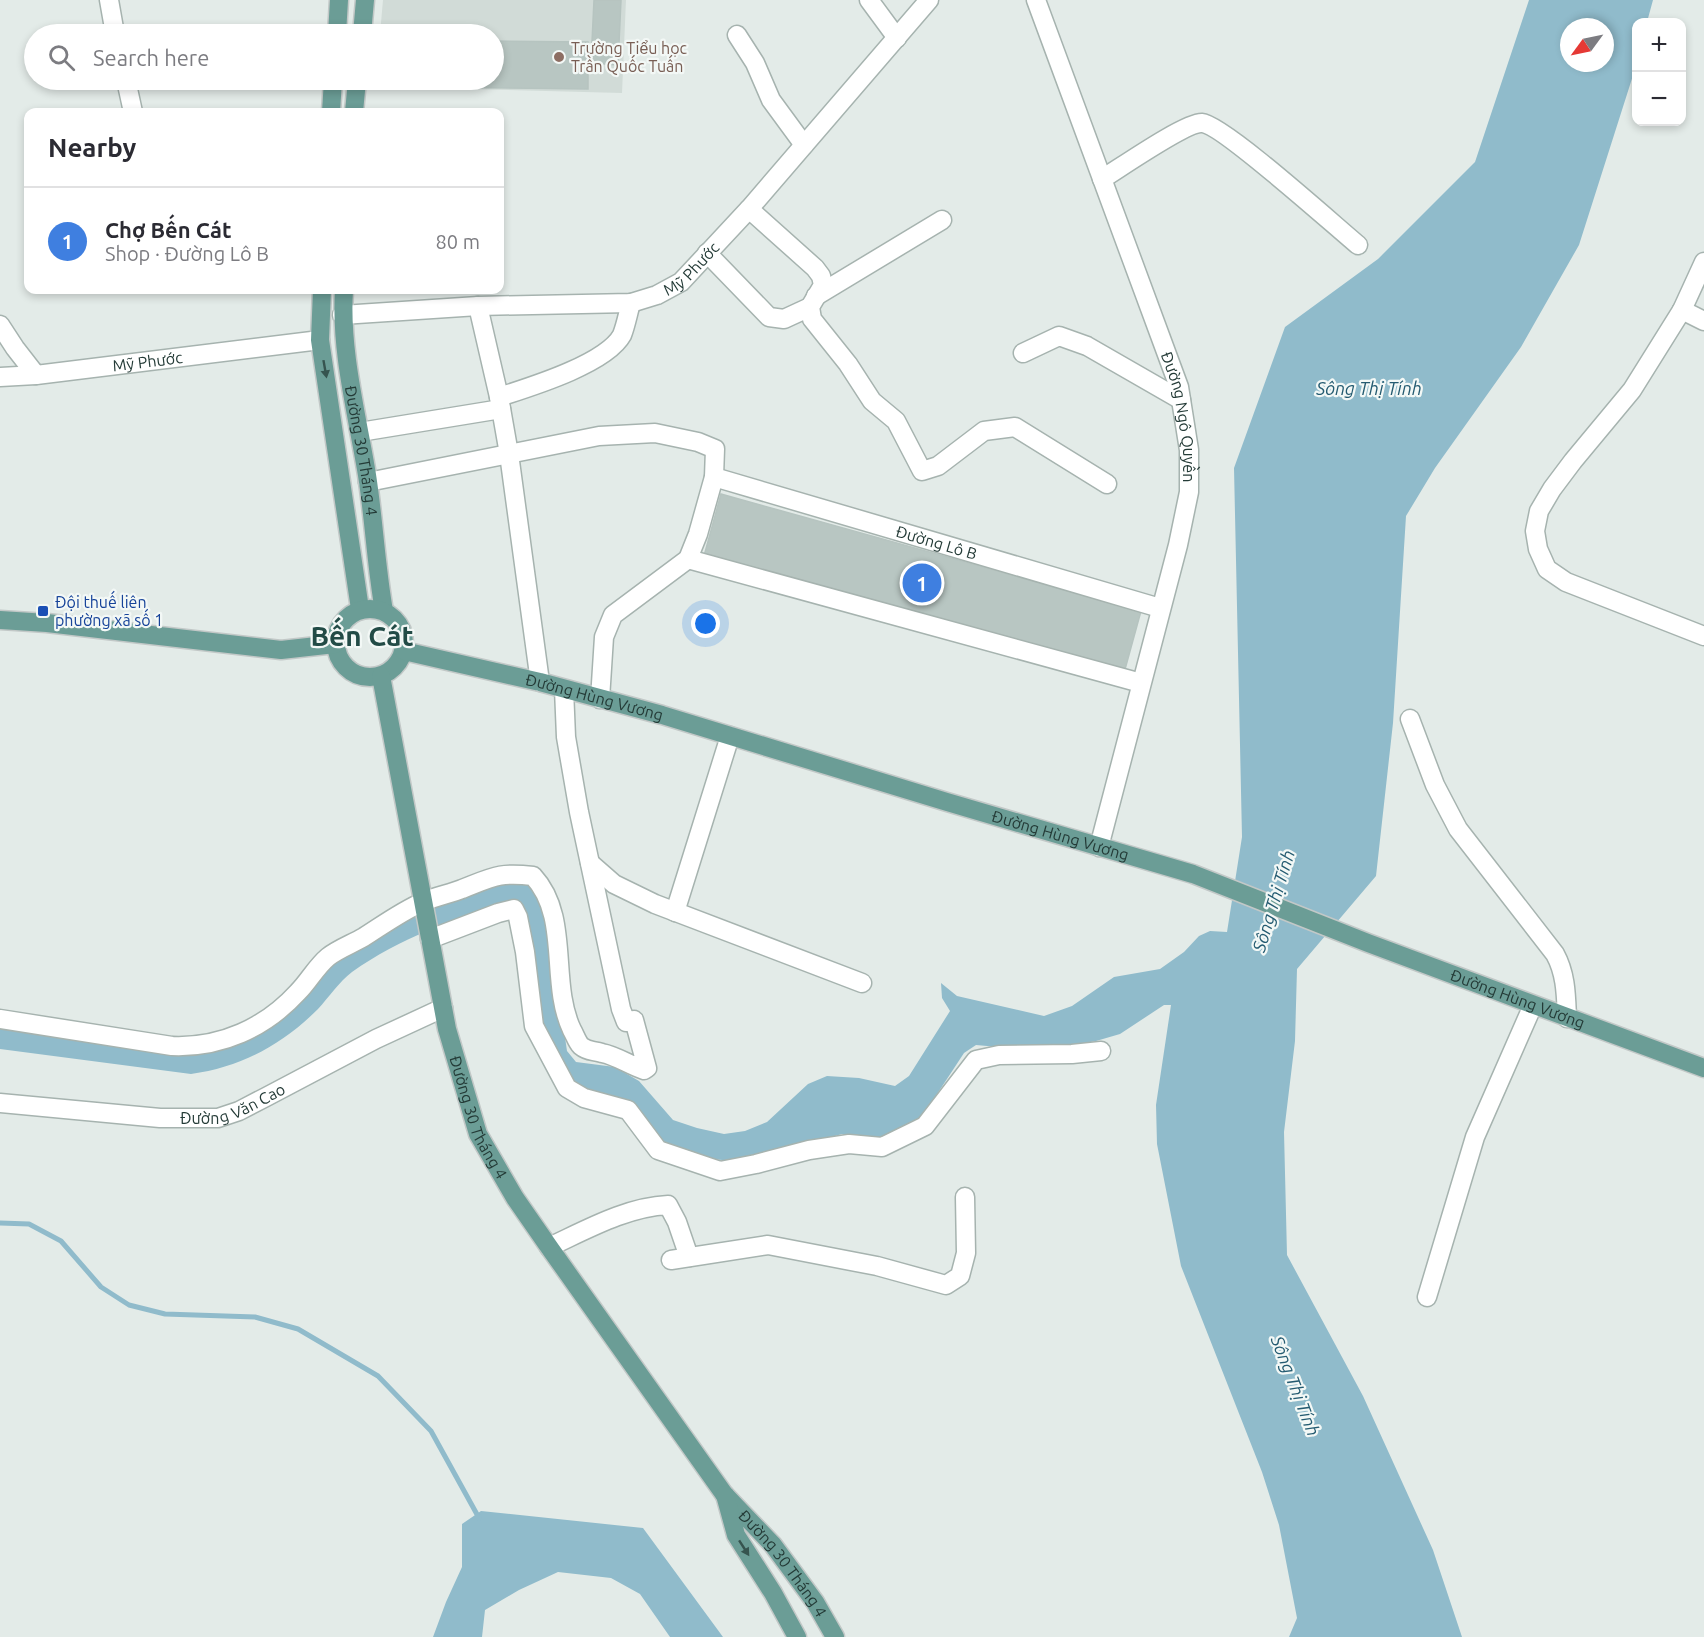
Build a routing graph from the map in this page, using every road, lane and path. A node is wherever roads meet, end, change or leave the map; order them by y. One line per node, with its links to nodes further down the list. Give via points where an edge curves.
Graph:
1 (109, 0): 7 (street)
2 (339, 0): 8 (main road)
3 (365, 0): 9 (main road)
4 (869, 0): 11 (street)
5 (929, 0): 11 (street, Mỹ Phước)
6 (1036, 0): 19 (street, Đường Ngô Quyền)
7 (113, 24)
8 (338, 24)
9 (363, 24)
10 (738, 35): 18 (street, via 771,100)
11 (897, 38): 18 (street, Mỹ Phước)
12 (128, 90): 15 (street)
13 (333, 90): 16 (main road)
14 (356, 90): 17 (main road)
15 (133, 108)
16 (332, 108)
17 (354, 108)
18 (804, 145): 20 (street, Mỹ Phước)
19 (1102, 179): 22 (street, via 1186,128 1202,123 1212,125); 38 (street, Đường Ngô Quyền)
20 (749, 209): 23 (street, Mỹ Phước); 27 (street, via 815,268 823,285)
21 (942, 220): 27 (street)
22 (1358, 245)
23 (707, 253): 27 (street, via 769,317 784,319); 28 (street, Mỹ Phước, via 681,282)
24 (1704, 262): 30 (street)
25 (322, 294): 34 (main road, Đường 30 Tháng 4)
26 (344, 294): 31 (main road, Đường 30 Tháng 4)
27 (813, 302): 44 (street, via 812,319 872,401 896,421 922,471 938,466 984,431 1015,427)
28 (631, 303): 29 (street, Mỹ Phước); 39 (street, via 621,335 602,354)
29 (477, 306): 31 (street, Mỹ Phước); 39 (street)
30 (1682, 310): 32 (street); 52 (street, via 1632,390 1552,489 1539,511 1535,531 1547,569 1566,582)
31 (342, 315): 34 (main road); 40 (main road, Đường 30 Tháng 4)
32 (1704, 321)
33 (0, 325): 36 (street)
34 (320, 340): 36 (street, Mỹ Phước); 46 (main road, Đường 30 Tháng 4, one-way to 46)
35 (1023, 353): 38 (street, via 1059,336 1087,346)
36 (36, 375): 37 (street, Mỹ Phước)
37 (0, 377)
38 (1181, 400): 48 (street, Đường Ngô Quyền, via 1189,450 1189,492)
39 (500, 403): 40 (street); 41 (street)
40 (360, 432): 43 (main road, Đường 30 Tháng 4)
41 (510, 454): 42 (street, via 599,436 655,433 715,448); 43 (street); 56 (street)
42 (714, 477): 47 (street); 48 (street, Đường Lô B)
43 (368, 482): 45 (main road, Đường 30 Tháng 4)
44 (1107, 484)
45 (376, 558): 46 (main road); 50 (main road, Đường 30 Tháng 4)
46 (353, 559): 49 (main road, Đường 30 Tháng 4)
47 (688, 559): 57 (street); 59 (street, via 614,615 604,637)
48 (1160, 608): 57 (street, Đường Ngô Quyền)
49 (360, 609): 50 (main road); 53 (main road, via 342,622)
50 (384, 611): 54 (main road, via 401,628)
51 (0, 620): 53 (main road, via 281,650)
52 (1704, 636)
53 (335, 644): 55 (main road, via 342,664 350,672 370,678)
54 (404, 651): 55 (main road, via 399,662); 56 (main road, Đường Hùng Vương)
55 (381, 676): 64 (main road, Đường 30 Tháng 4)
56 (540, 682): 58 (main road, Đường Hùng Vương)
57 (1141, 683): 62 (street, Đường Ngô Quyền)
58 (564, 688): 59 (main road, Đường Hùng Vương); 63 (street, via 566,737)
59 (600, 699): 61 (main road, Đường Hùng Vương)
60 (1410, 719): 70 (street, via 1435,785 1458,829 1561,964)
61 (730, 736): 62 (main road, Đường Hùng Vương); 65 (street)
62 (1100, 847): 68 (main road, Đường Hùng Vương, via 1192,874)
63 (590, 863): 64 (street, via 621,1009 626,1022 634,1020 647,1068 644,1070 600,1052 589,1052 579,1044 561,993 550,904 533,876 507,874 488,878); 65 (street, via 614,884)
64 (424, 903): 66 (main road, Đường 30 Tháng 4); 71 (street, via 326,958 284,1006 240,1035 223,1041 172,1046)
65 (675, 912): 67 (street)
66 (429, 936): 69 (main road, Đường 30 Tháng 4); 72 (street, via 514,909 525,952 534,1026 567,1088 584,1098 628,1110 658,1149 720,1171 849,1144 882,1147 925,1126 976,1060 999,1055)
67 (861, 983)
68 (1533, 1005): 70 (main road, Đường Hùng Vương); 77 (street, via 1475,1137)
69 (443, 1008): 74 (street, Đường Văn Cao, via 266,1098 218,1118 160,1118); 76 (main road, Đường 30 Tháng 4, via 478,1134)
70 (1567, 1018): 73 (main road, Đường Hùng Vương)
71 (0, 1019)
72 (1101, 1051)
73 (1704, 1068)
74 (0, 1103)
75 (965, 1197): 76 (street, via 966,1253 960,1276 946,1285 877,1266 768,1245 680,1258 677,1222 668,1205 610,1219)
76 (549, 1247): 78 (main road, Đường 30 Tháng 4)
77 (1428, 1297)
78 (724, 1494): 79 (main road, Đường 30 Tháng 4, one-way to 79, via 736,1535); 80 (main road, Đường 30 Tháng 4, via 773,1545)
79 (797, 1637)
80 (835, 1637)

